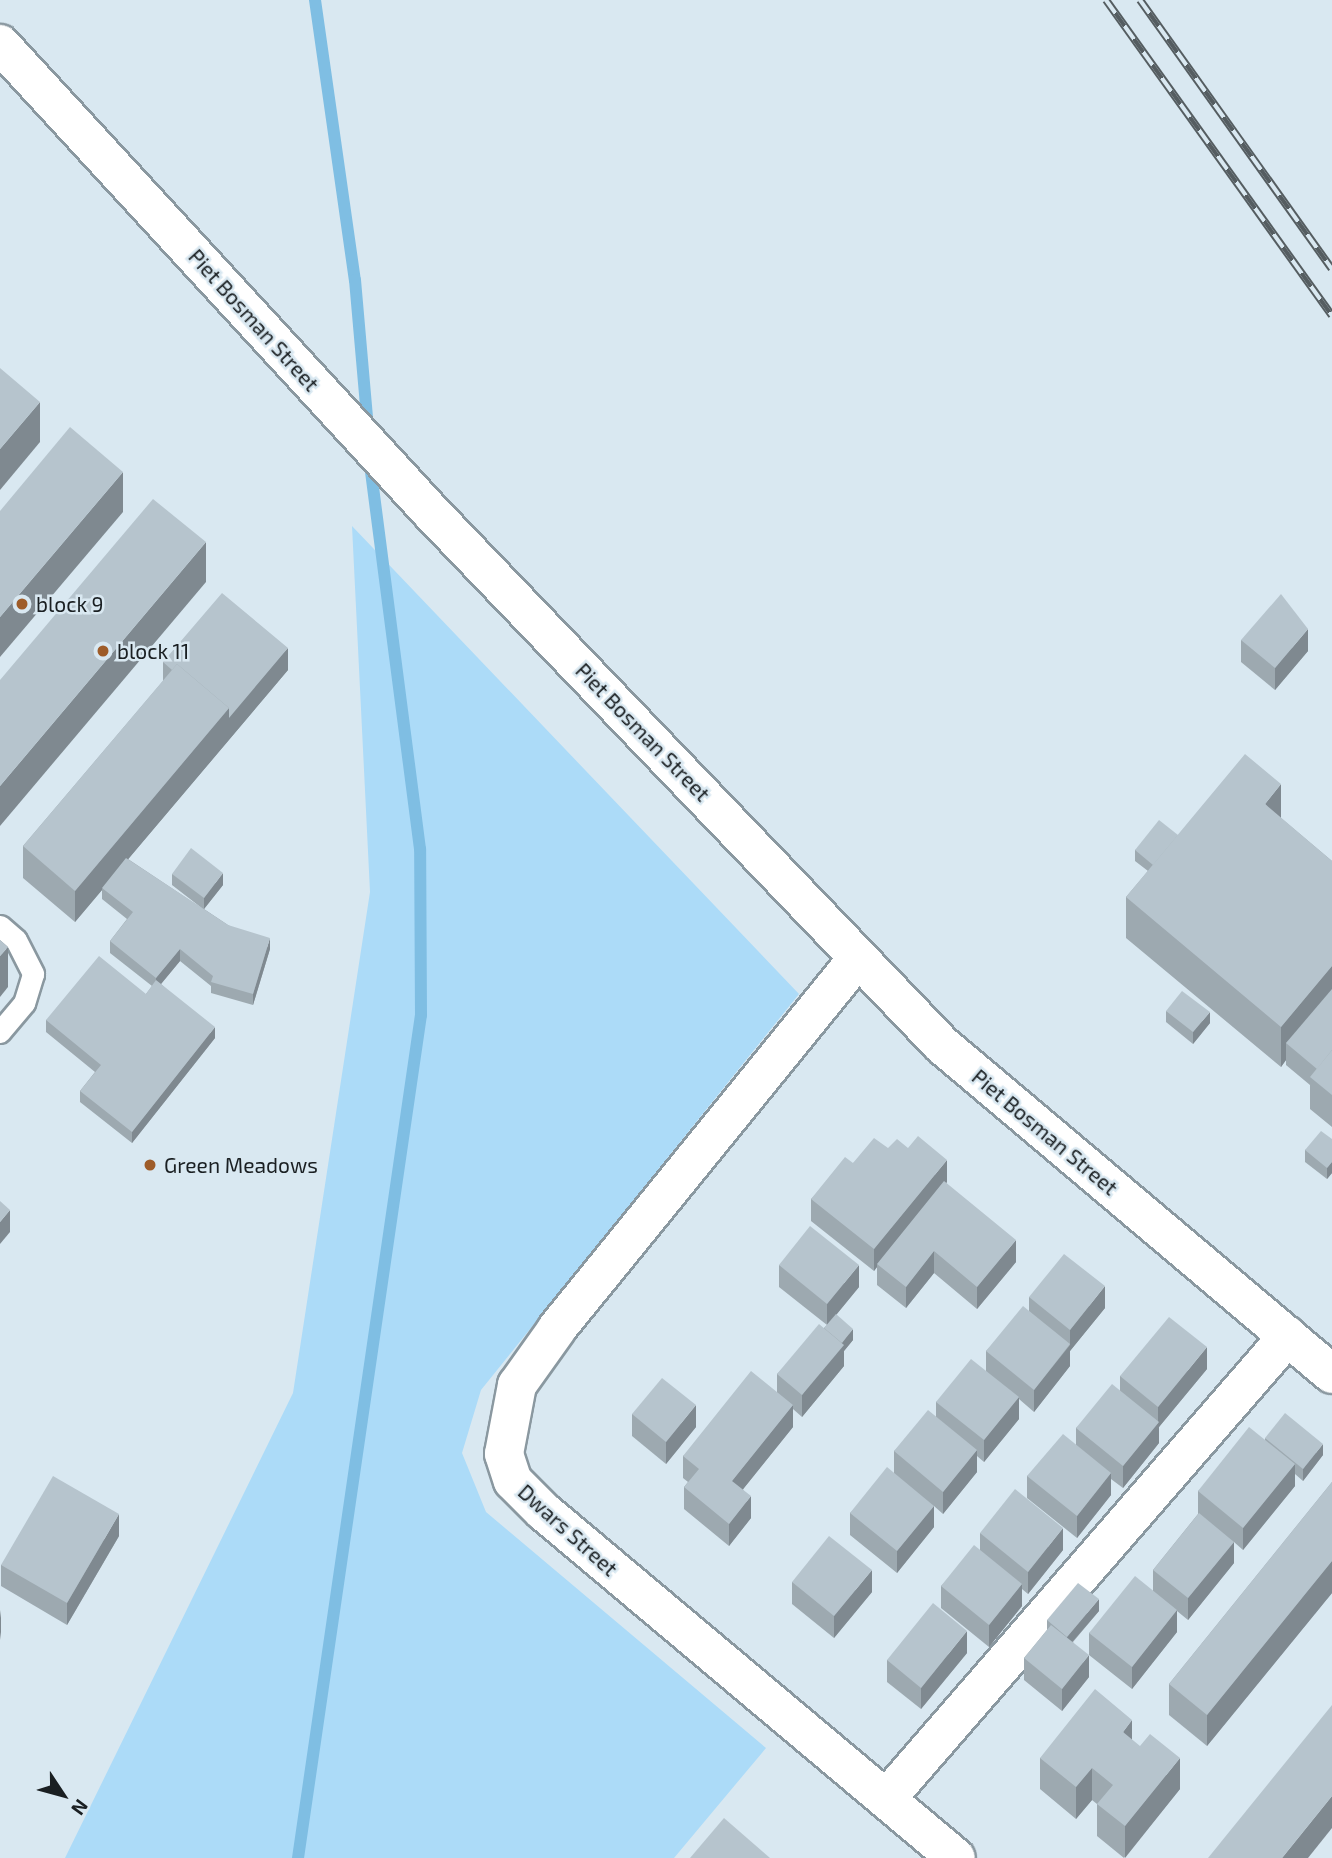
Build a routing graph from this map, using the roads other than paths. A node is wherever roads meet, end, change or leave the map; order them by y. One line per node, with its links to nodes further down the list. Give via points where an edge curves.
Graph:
1 (0, 44): 3 (street, Piet Bosman Street, via 428,509)
2 (0, 926): 4 (lane, via 16,940 33,974 24,1003)
3 (858, 958): 5 (street, Piet Bosman Street, via 942,1045); 7 (street, Dwars Street, via 557,1329 517,1385 505,1454 513,1481 543,1511)
4 (0, 1032)
5 (1288, 1336): 6 (street, Piet Bosman Street); 7 (street)
6 (1332, 1374)
7 (886, 1799): 8 (street, Dwars Street)
8 (956, 1858)

